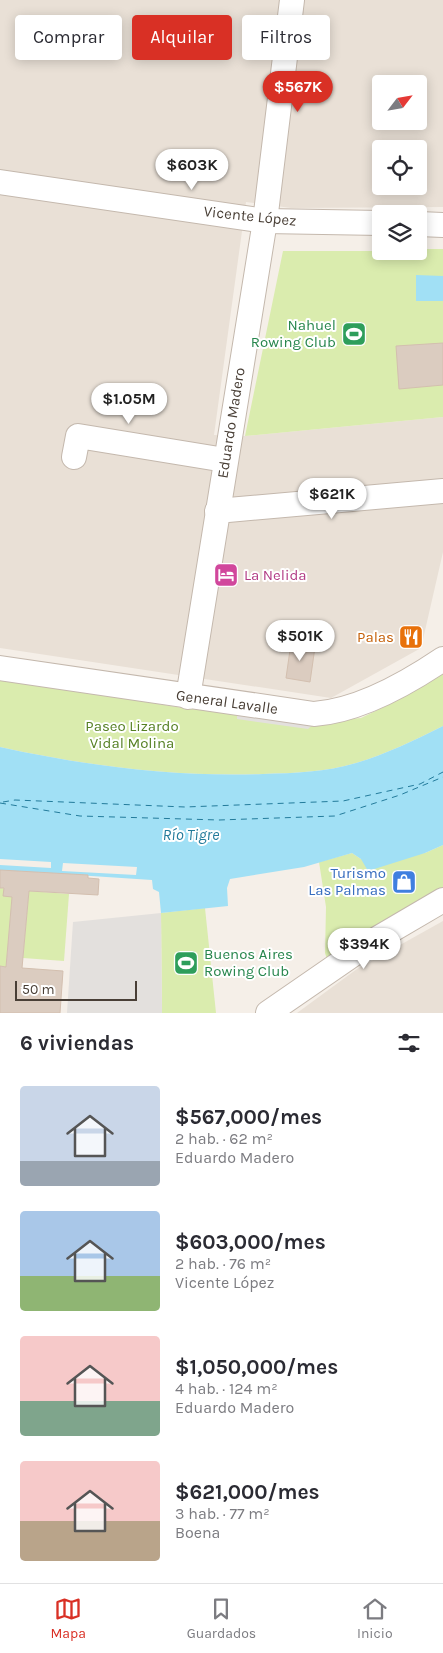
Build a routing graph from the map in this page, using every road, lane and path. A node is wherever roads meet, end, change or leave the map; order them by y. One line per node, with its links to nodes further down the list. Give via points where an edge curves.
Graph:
1 (292, 0): 3 (street, Eduardo Madero)
2 (0, 182): 3 (street, Vicente López)
3 (265, 221): 4 (street, Vicente López); 8 (street, Eduardo Madero)
4 (372, 223)
5 (427, 224): 6 (street)
6 (443, 224)
7 (74, 457): 8 (street, via 78,436)
8 (225, 460): 10 (street, Eduardo Madero)
9 (443, 491): 10 (street)
10 (217, 511): 13 (street, Eduardo Madero)
11 (443, 659): 13 (street, General Lavalle, via 359,704 332,712 314,714)
12 (0, 668): 13 (street, General Lavalle)
13 (188, 697)
14 (443, 900): 15 (street, via 368,944)
15 (268, 1013)

